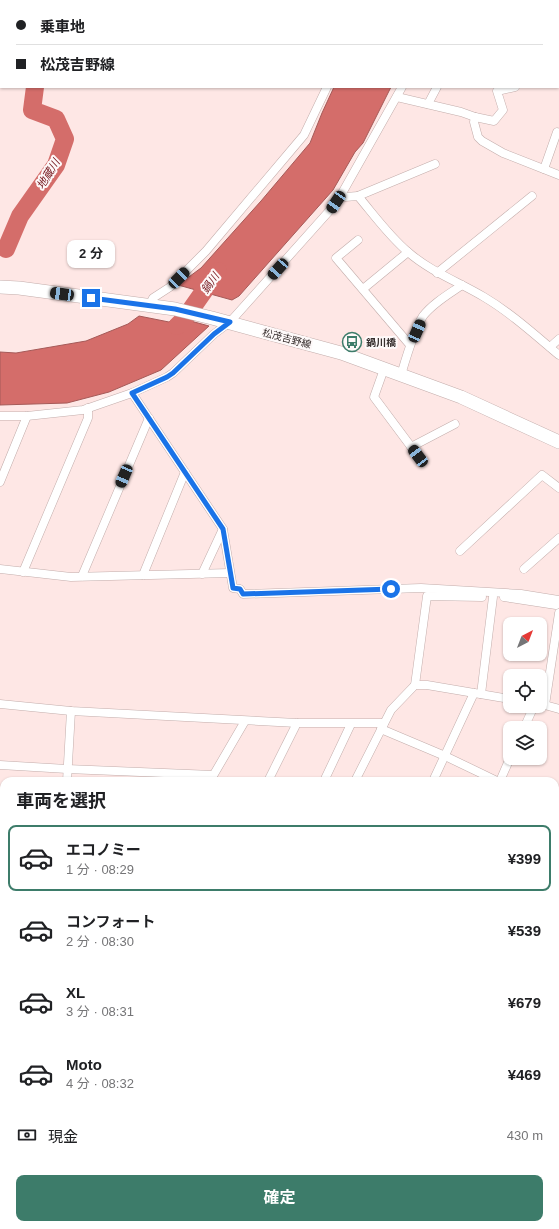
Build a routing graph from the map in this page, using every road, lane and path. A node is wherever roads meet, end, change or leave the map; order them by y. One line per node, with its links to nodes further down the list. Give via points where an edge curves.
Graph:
1 (327, 88): 21 (street, via 304,135 206,251 170,287 153,298)
2 (402, 88): 5 (street)
3 (436, 88): 6 (street)
4 (510, 88): 7 (street, via 497,91 503,110 494,122)
5 (397, 97): 6 (street); 12 (street)
6 (428, 104): 7 (street)
7 (475, 117): 10 (street, via 478,137 482,141 503,153)
8 (557, 132): 10 (street)
9 (435, 164): 13 (street)
10 (544, 169): 11 (street)
11 (559, 175)
12 (341, 195): 13 (street); 22 (street)
13 (358, 196): 16 (street)
14 (532, 196): 17 (street)
15 (358, 240): 20 (street, via 336,258)
16 (408, 252): 17 (street); 20 (street)
17 (437, 273): 18 (street)
18 (462, 285): 24 (street, via 436,303 423,317); 25 (street, via 485,298)
19 (0, 287): 21 (main road, 松茂吉野線)
20 (363, 289): 24 (street)
21 (149, 306): 22 (main road, 松茂吉野線, via 175,309)
22 (230, 322): 27 (main road, 松茂吉野線, via 341,352); 29 (street, via 173,373)
23 (559, 339): 25 (street)
24 (410, 345): 28 (street)
25 (550, 347): 26 (street)
26 (559, 355)
27 (384, 369): 28 (main road, 松茂吉野線); 36 (street, via 374,396)
28 (401, 375): 35 (main road, 松茂吉野線, via 461,397)
29 (132, 393): 30 (street); 33 (street)
30 (88, 408): 32 (street); 46 (street, via 88,418)
31 (0, 416): 32 (street)
32 (27, 416): 39 (street)
33 (149, 418): 38 (street); 50 (street)
34 (455, 424): 36 (street)
35 (559, 442)
36 (411, 447): 37 (street)
37 (418, 456)
38 (185, 472): 41 (street); 49 (street)
39 (0, 482)
40 (559, 488): 43 (street, via 542,475)
41 (223, 529): 47 (street); 48 (street)
42 (559, 538): 45 (street)
43 (460, 551)
44 (0, 569): 46 (street)
45 (524, 569)
46 (23, 572): 50 (street)
47 (230, 573): 48 (street); 52 (street, via 233,588 240,589 243,594 421,588 521,594)
48 (202, 574): 49 (street)
49 (143, 575): 50 (street)
50 (82, 576)
51 (493, 597): 53 (street); 56 (street, via 427,596); 57 (street)
52 (559, 600)
53 (559, 606)
54 (559, 613): 55 (street)
55 (547, 678)
56 (415, 685): 57 (street, via 428,684); 66 (street, via 391,710)
57 (477, 694): 58 (street); 67 (street)
58 (503, 698)
59 (0, 704): 62 (street)
60 (547, 706): 61 (street)
61 (559, 709)
62 (71, 711): 63 (street); 70 (street)
63 (245, 721): 64 (street); 73 (street)
64 (297, 723): 65 (street); 74 (street)
65 (351, 724): 66 (street); 75 (street)
66 (383, 726): 67 (street); 76 (street)
67 (445, 756): 77 (street); 78 (street)
68 (0, 765): 70 (street)
69 (507, 765): 79 (street)
70 (67, 770): 71 (street); 72 (street)
71 (67, 777)
72 (193, 777)
73 (212, 777)
74 (270, 777)
75 (326, 777)
76 (357, 777)
77 (435, 777)
78 (490, 777)
79 (501, 777)

